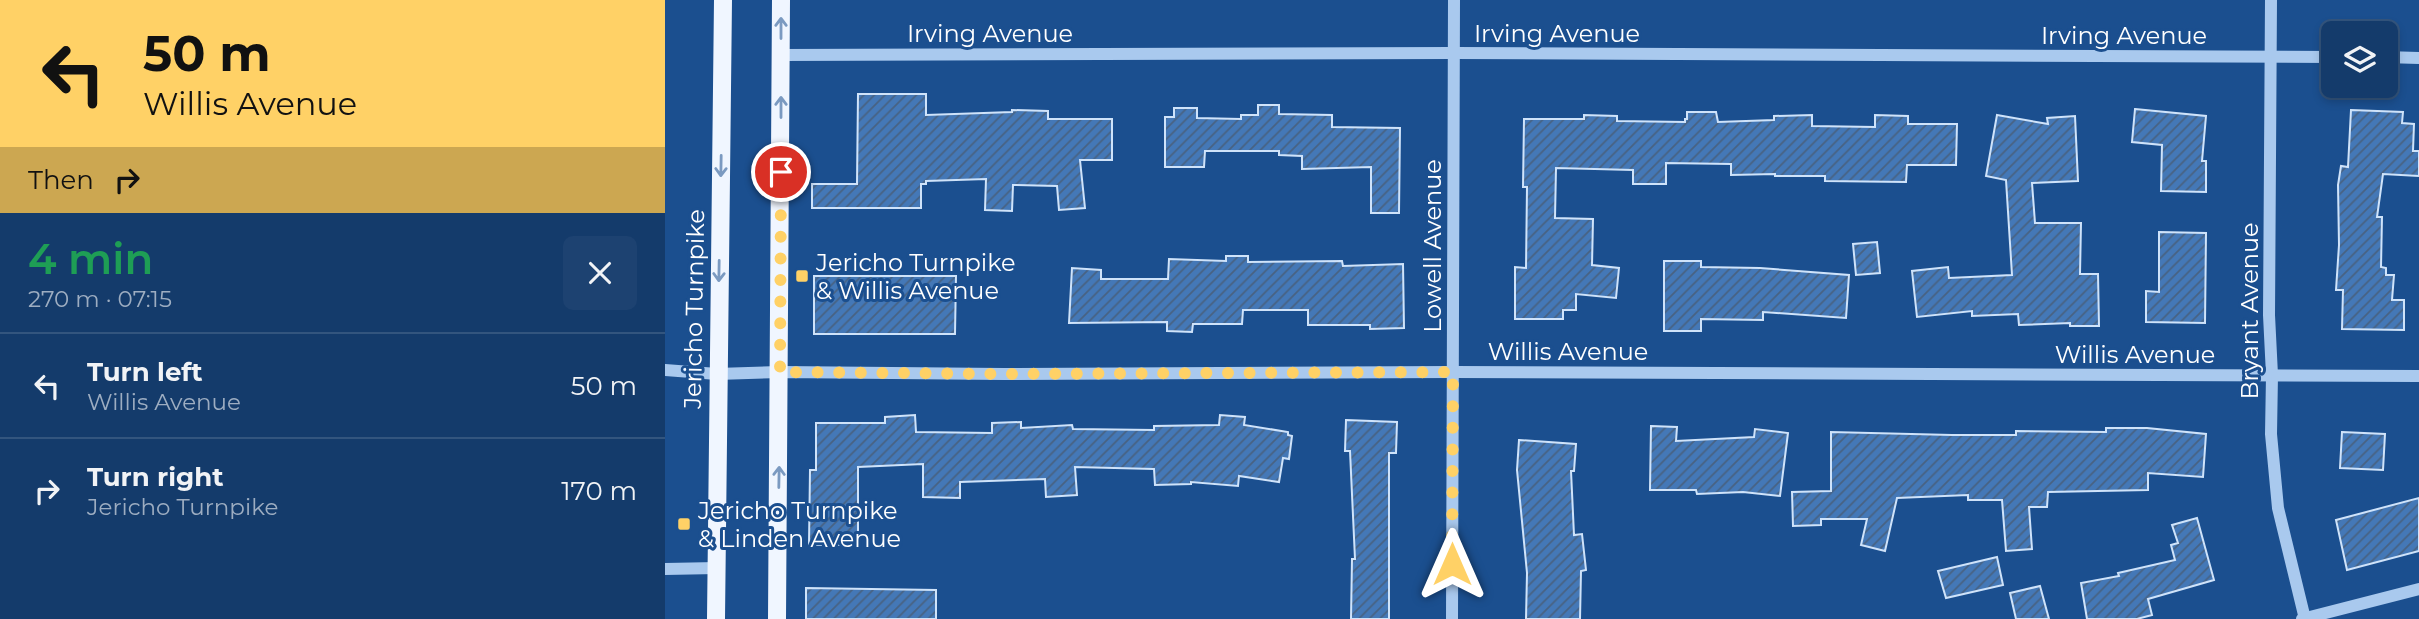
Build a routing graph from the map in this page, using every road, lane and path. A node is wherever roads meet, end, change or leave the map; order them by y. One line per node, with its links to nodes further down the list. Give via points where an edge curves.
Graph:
1 (723, 0): 14 (main road, Jericho Turnpike, one-way to 14)
2 (781, 0): 6 (main road, one-way to 2)
3 (1454, 0): 5 (street, Lowell Avenue)
4 (2271, 0): 7 (street, Bryant Avenue)
5 (1454, 53): 6 (street, Irving Avenue); 7 (street, Irving Avenue); 13 (street, Lowell Avenue)
6 (781, 55): 12 (main road, one-way to 6)
7 (2271, 57): 8 (street, Irving Avenue); 15 (street, Bryant Avenue)
8 (2321, 57)
9 (2398, 57): 10 (street)
10 (2419, 58)
11 (665, 370): 14 (street, Willis Avenue)
12 (780, 372): 13 (street, Willis Avenue); 14 (street, Willis Avenue); 21 (main road, one-way to 12)
13 (1453, 372): 15 (street, Willis Avenue); 22 (street, Lowell Avenue)
14 (717, 374): 17 (main road, Jericho Turnpike)
15 (2272, 375): 16 (street, Willis Avenue); 23 (street, Bryant Avenue, via 2271,434 2278,508)
16 (2419, 376)
17 (717, 568): 18 (street); 20 (main road, Jericho Turnpike)
18 (665, 569)
19 (2419, 589): 23 (street)
20 (716, 619)
21 (777, 619)
22 (1452, 619)
23 (2304, 619)

